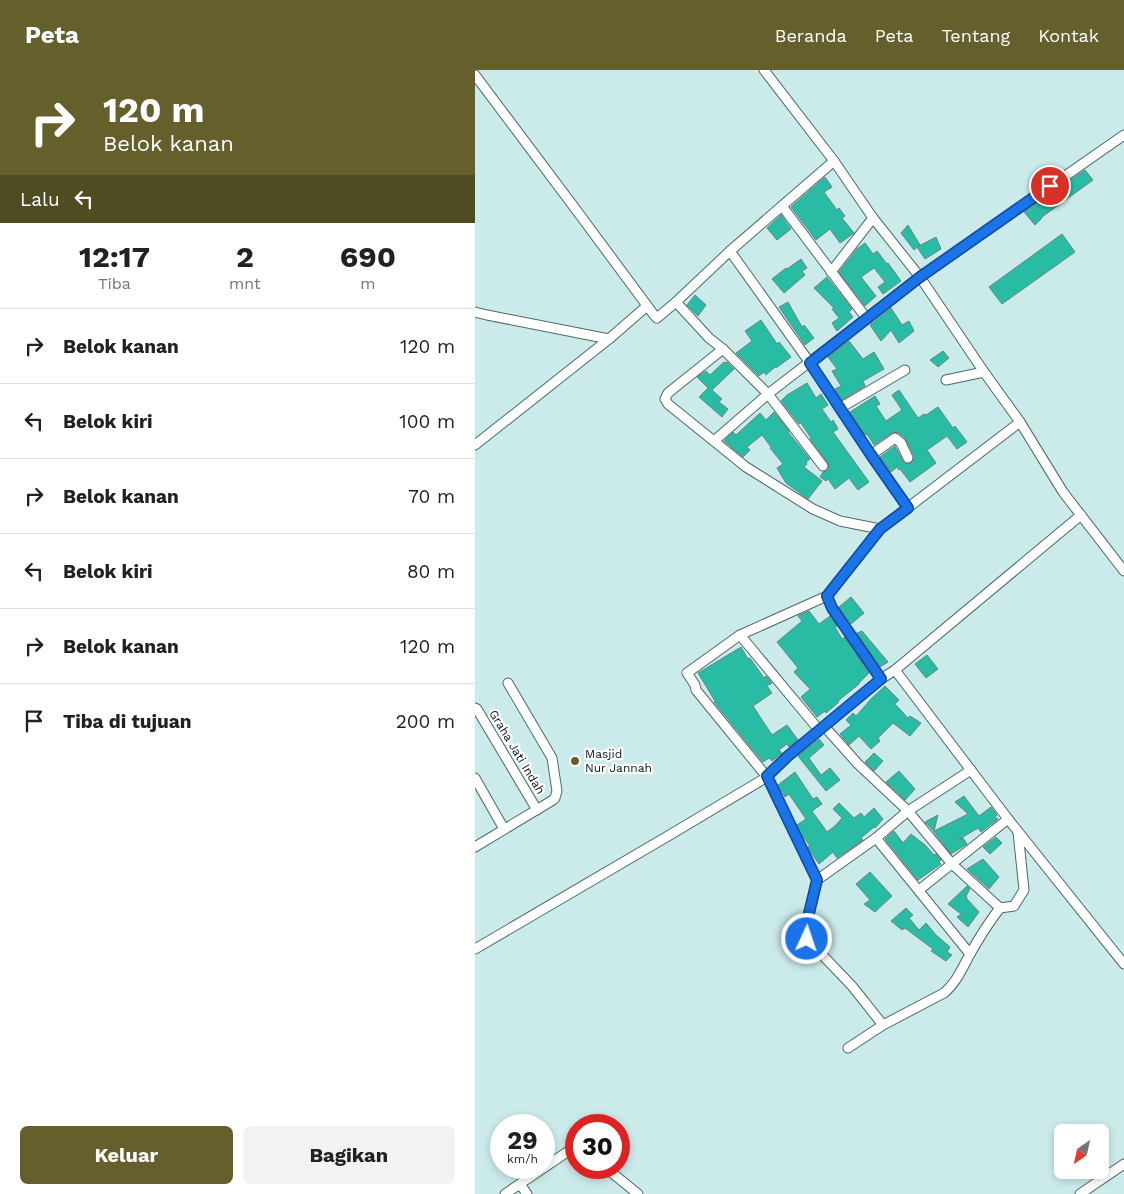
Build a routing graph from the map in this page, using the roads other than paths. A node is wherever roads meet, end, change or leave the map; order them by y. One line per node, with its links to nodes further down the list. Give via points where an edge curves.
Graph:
1 (764, 70): 4 (street)
2 (475, 75): 11 (street)
3 (1124, 135): 9 (street)
4 (834, 161): 5 (street); 6 (street)
5 (782, 206): 7 (street); 8 (street)
6 (873, 218): 8 (street); 9 (street)
7 (730, 251): 10 (street); 16 (street)
8 (831, 272): 13 (street)
9 (920, 277): 13 (street); 18 (street)
10 (676, 302): 11 (street, via 657,318); 15 (street)
11 (647, 306): 14 (street)
12 (475, 312): 14 (street)
13 (867, 319): 16 (street)
14 (609, 340): 24 (street)
15 (723, 349): 20 (street); 23 (street, via 668,392 665,399)
16 (810, 363): 20 (street); 21 (street)
17 (905, 370): 21 (street)
18 (984, 372): 19 (street); 22 (street)
19 (946, 380)
20 (768, 394): 23 (street); 27 (street)
21 (840, 408): 25 (street)
22 (1020, 422): 28 (street); 29 (street)
23 (714, 441): 30 (street, via 746,467 813,509 840,521)
24 (475, 445)
25 (871, 455): 26 (street, via 895,438); 28 (street)
26 (908, 458)
27 (823, 466)
28 (908, 508): 30 (street)
29 (1081, 515): 31 (street); 34 (street)
30 (880, 529): 32 (street)
31 (1124, 571)
32 (827, 596): 33 (street); 35 (street)
33 (740, 635): 38 (street); 40 (street, via 687,673 696,690)
34 (895, 670): 35 (street); 39 (street)
35 (881, 679): 38 (street)
36 (508, 683): 42 (street, Graha Jati Indah, via 552,758 557,794)
37 (475, 708): 42 (street, Graha Jati Indah)
38 (821, 728): 40 (street); 43 (street)
39 (971, 770): 43 (street); 44 (street)
40 (767, 776): 50 (street); 53 (street)
41 (475, 778): 45 (street)
42 (537, 810): 45 (street, Graha Jati Indah)
43 (908, 811): 47 (street); 49 (street)
44 (1008, 819): 46 (street); 49 (street)
45 (504, 829): 48 (street, Graha Jati Indah)
46 (1017, 832): 52 (street, via 1024,890 1014,906); 55 (street)
47 (876, 838): 50 (street); 51 (street)
48 (475, 847)
49 (952, 864): 51 (street); 52 (street)
50 (817, 880): 56 (street, via 805,930 807,939 852,986)
51 (919, 890): 54 (street)
52 (1000, 908): 54 (street)
53 (475, 949)
54 (970, 954): 56 (street, via 956,981 943,994)
55 (1124, 964)
56 (883, 1025): 57 (street)
57 (849, 1048)
58 (565, 1153): 61 (street)
59 (1124, 1164): 65 (street)
60 (620, 1179): 64 (street)
61 (520, 1184): 62 (street); 63 (street)
62 (505, 1194)
63 (527, 1194)
64 (638, 1194)
65 (1080, 1194)

